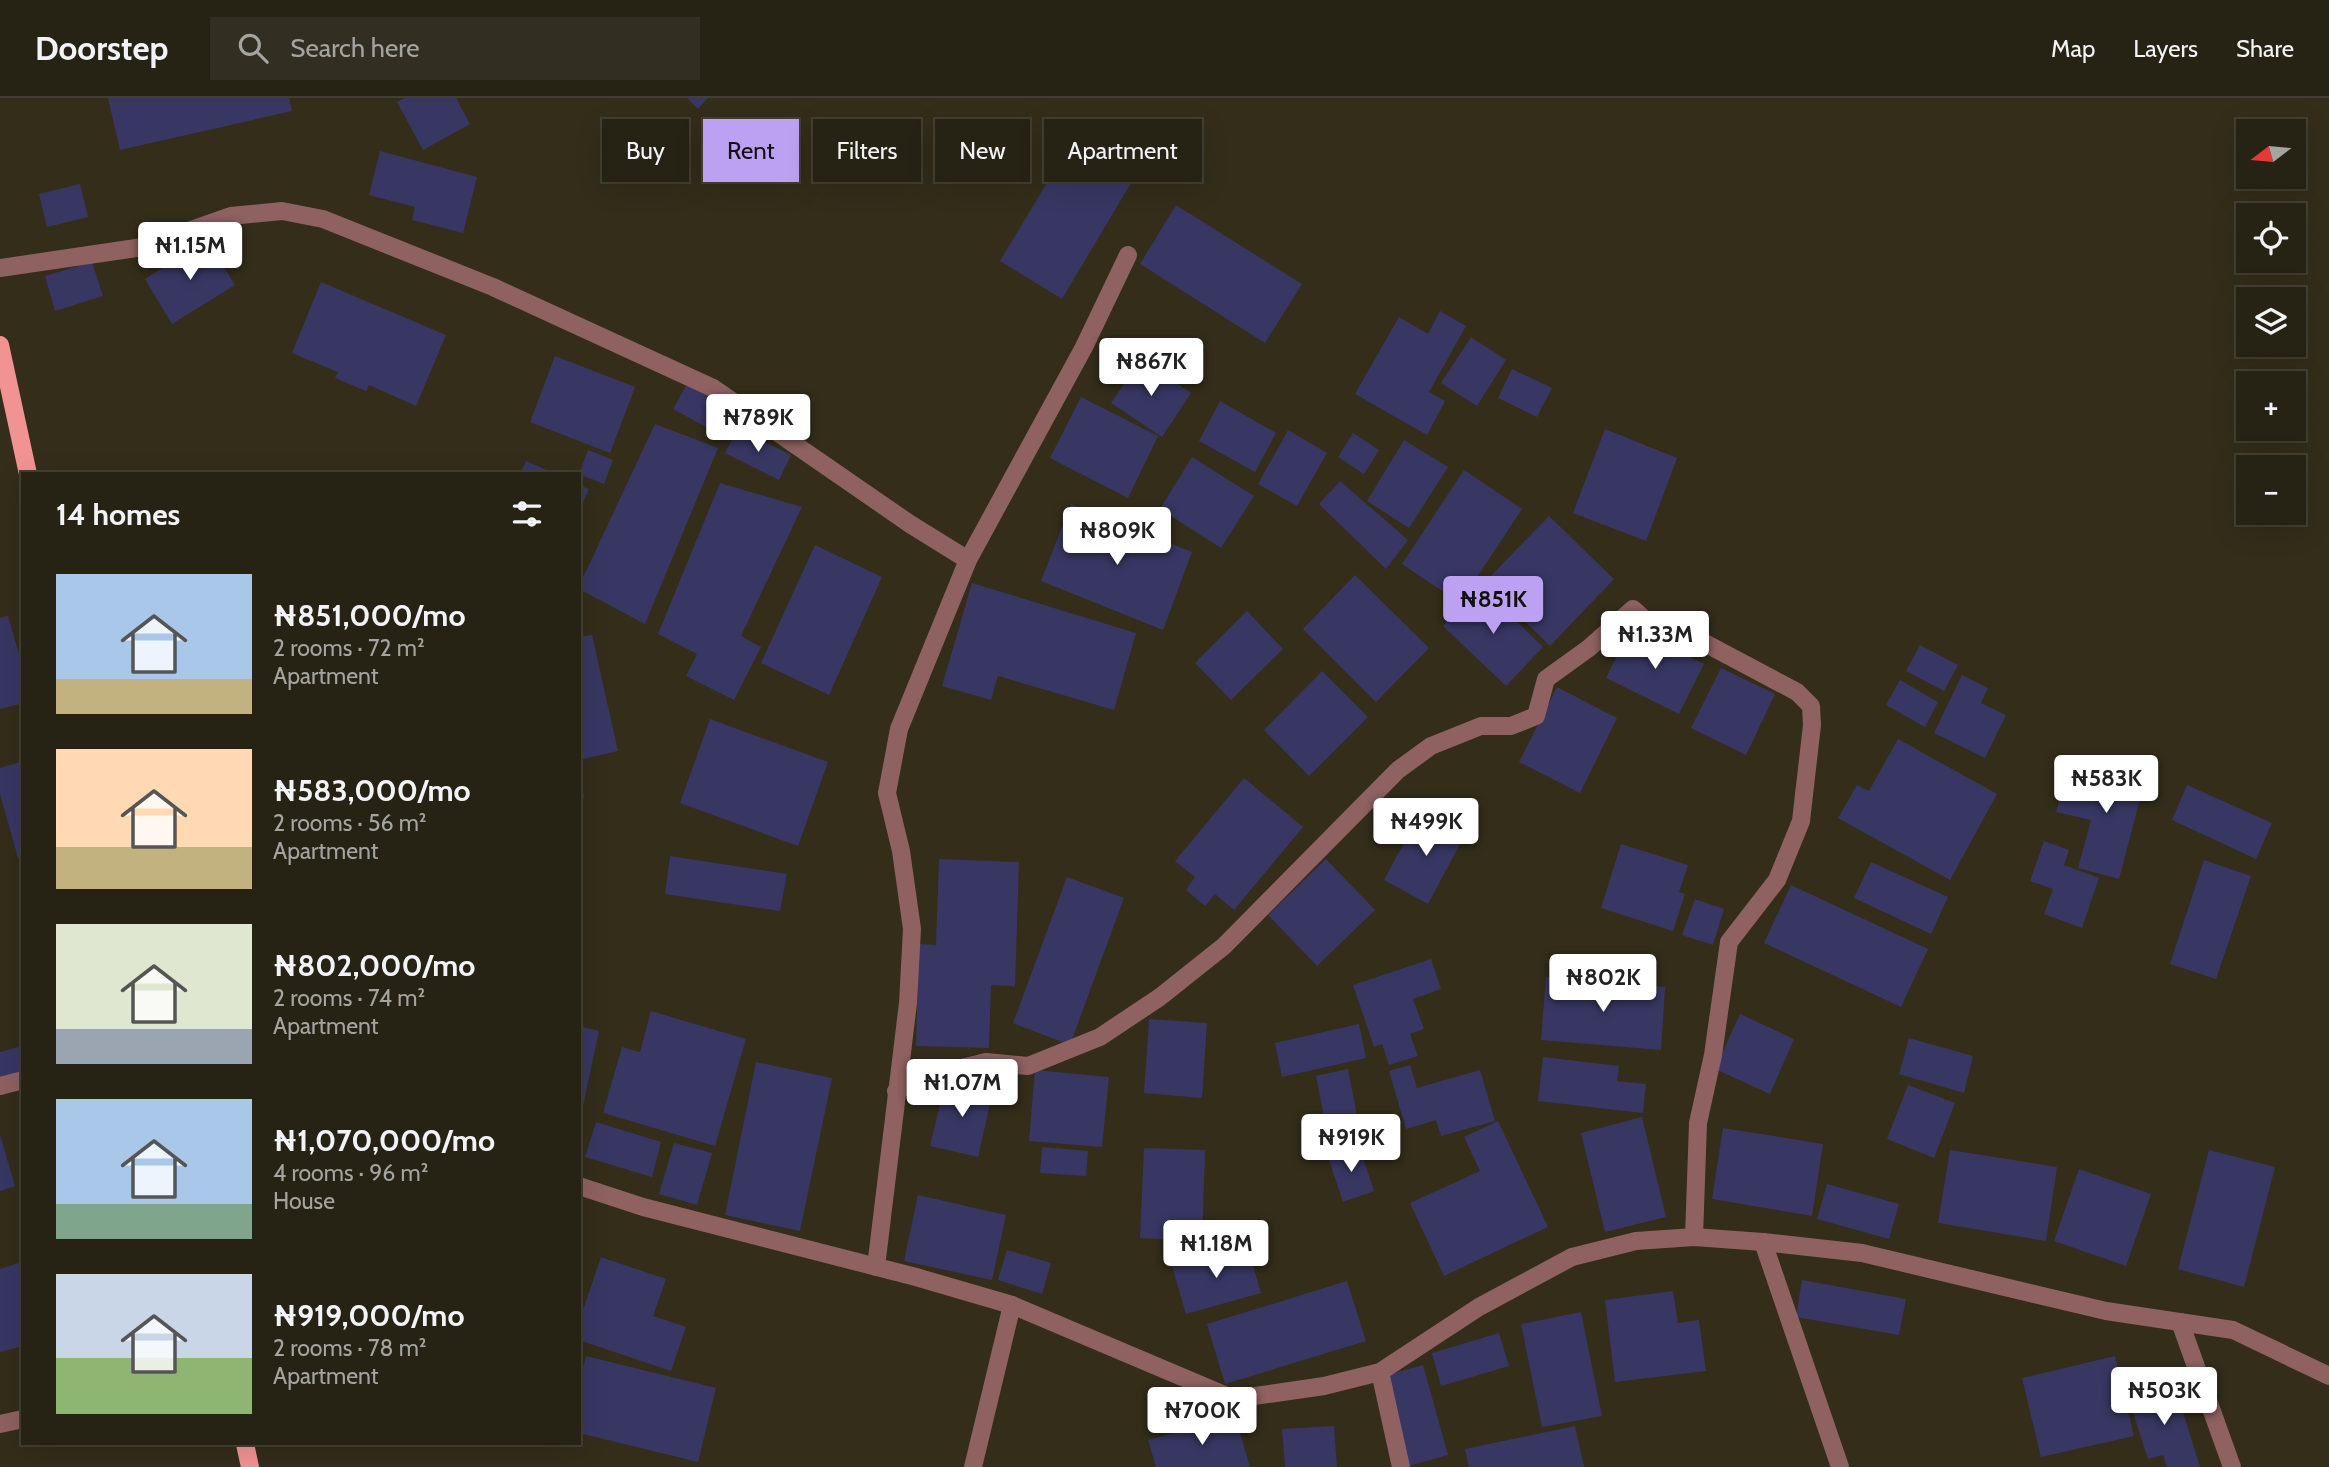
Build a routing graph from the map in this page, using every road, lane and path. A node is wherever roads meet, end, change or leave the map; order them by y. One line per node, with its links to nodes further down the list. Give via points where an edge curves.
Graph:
1 (1128, 255): 5 (street, via 1084,347)
2 (0, 268): 5 (street, via 144,247 231,216 282,211 323,219 493,287 713,388)
3 (0, 345): 4 (main road)
4 (29, 472)
5 (968, 560): 8 (street, via 899,729 887,793 912,929)
6 (21, 1081): 7 (street)
7 (0, 1086)
8 (896, 1091): 10 (street, via 921,1078 986,1062 1027,1066 1100,1037 1224,946 1398,770 1431,746 1481,726 1511,726 1536,716 1546,679 1633,609 1654,628 1684,632 1797,692 1811,706 1801,821 1776,880 1729,943 1698,1123); 12 (street)
9 (581, 1187): 12 (street)
10 (1694, 1237): 11 (street); 15 (street, via 1636,1241 1572,1257 1479,1307)
11 (1763, 1241): 14 (street, via 1862,1253 2106,1311); 23 (street)
12 (876, 1267): 13 (street)
13 (1012, 1305): 15 (street, via 1234,1399 1324,1386); 21 (street)
14 (2180, 1322): 16 (street, via 2233,1330); 24 (street)
15 (1380, 1372): 22 (street)
16 (2329, 1376)
17 (21, 1419): 18 (street)
18 (0, 1424)
19 (245, 1445): 20 (main road)
20 (250, 1467)
21 (973, 1467)
22 (1401, 1467)
23 (1840, 1467)
24 (2231, 1467)

